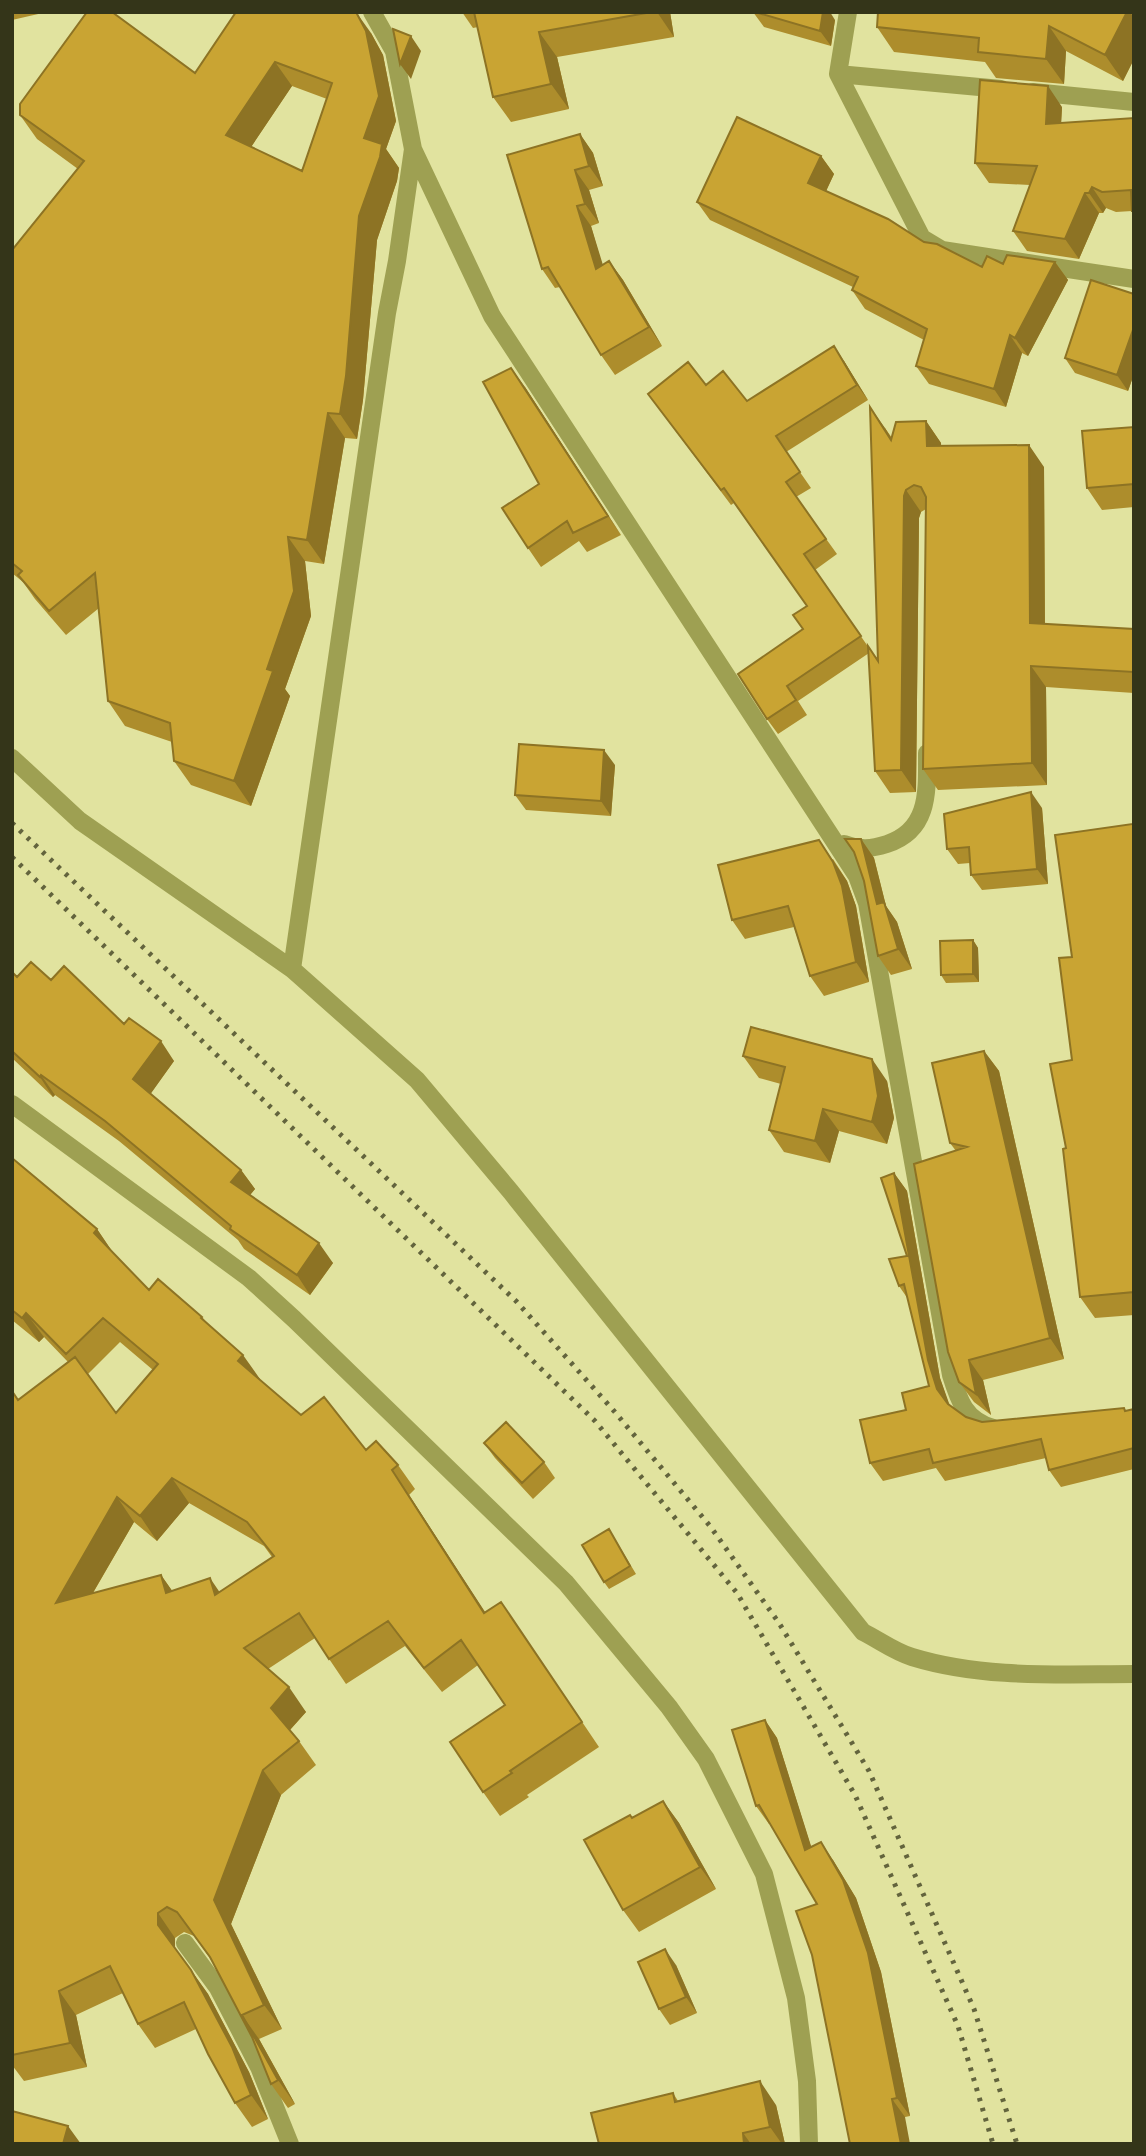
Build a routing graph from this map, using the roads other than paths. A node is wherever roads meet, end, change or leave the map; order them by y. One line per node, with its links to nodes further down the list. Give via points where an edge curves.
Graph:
1 (372, 12): 5 (street, via 394,51)
2 (848, 12): 3 (street)
3 (838, 74): 4 (street); 6 (street, via 922,238 942,250)
4 (1134, 102)
5 (413, 149): 9 (street, via 492,316); 10 (street)
6 (1134, 279)
7 (928, 740): 9 (street, via 927,796 909,834 870,849)
8 (12, 758): 10 (street, via 80,821)
9 (838, 842): 12 (street, via 867,903 951,1375 959,1402 979,1424)
10 (292, 969): 13 (street, via 417,1080 863,1632 910,1656 952,1665 1019,1675)
11 (12, 1104): 16 (street, via 249,1279 294,1319 566,1583 669,1707 706,1759 764,1874 796,1998 807,2081)
12 (1010, 1428)
13 (1134, 1674)
14 (185, 1943): 15 (street, via 218,1988 253,2055)
15 (290, 2144)
16 (809, 2144)

